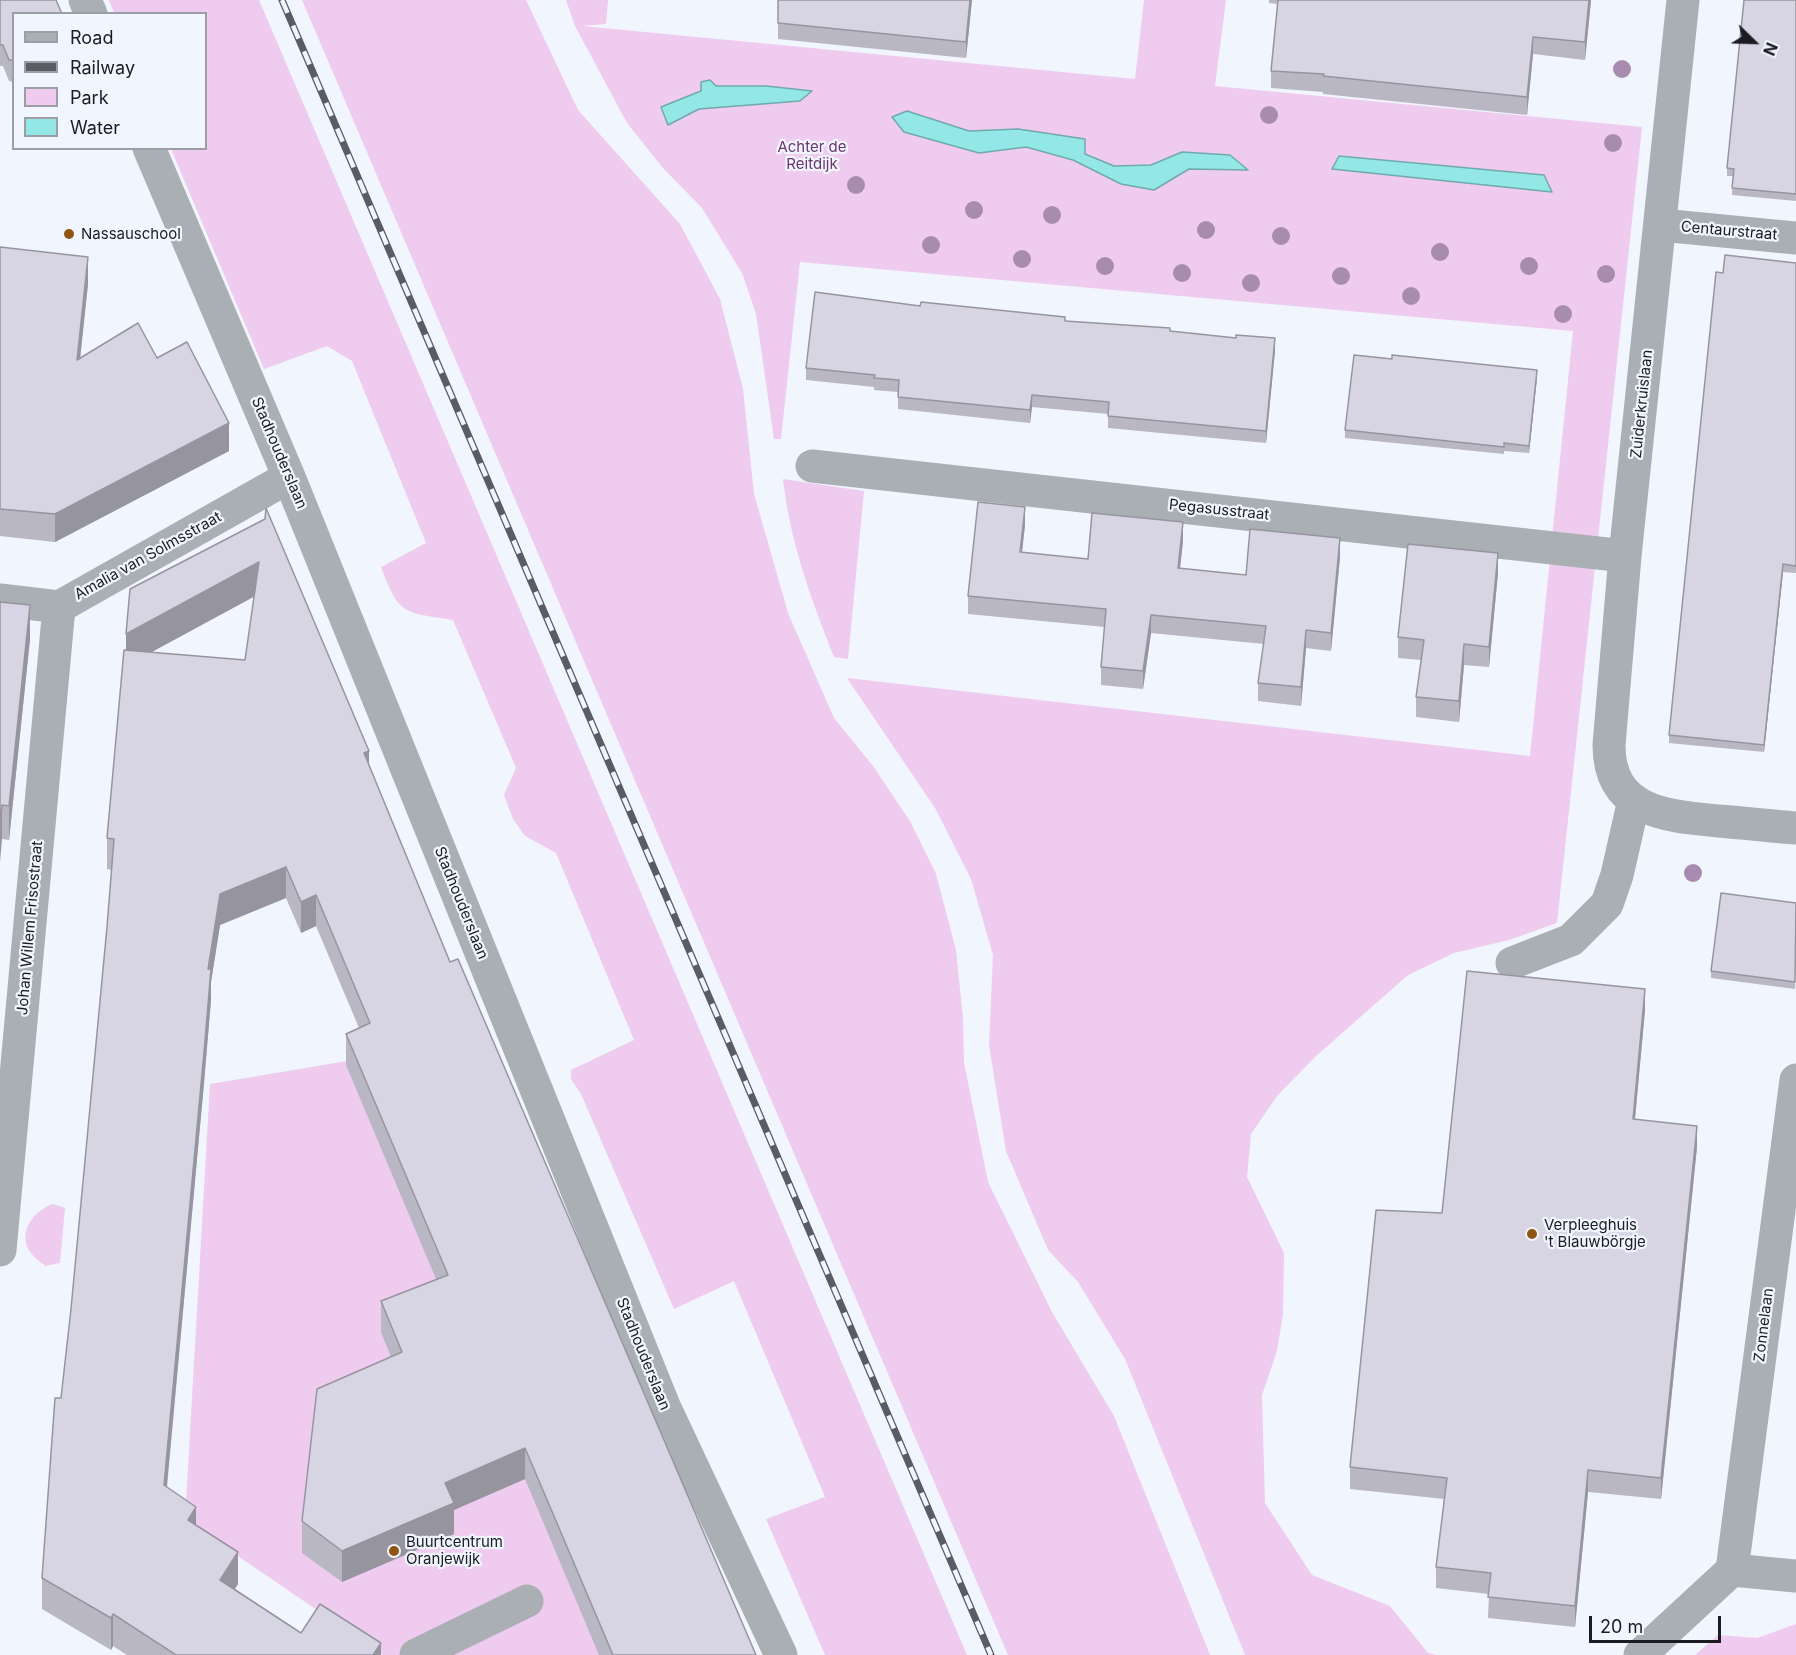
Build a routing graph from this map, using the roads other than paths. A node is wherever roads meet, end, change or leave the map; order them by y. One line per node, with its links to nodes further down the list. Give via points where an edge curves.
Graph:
1 (1683, 0): 3 (street, Zuiderkruislaan)
2 (150, 150): 6 (street, Stadhouderslaan)
3 (1661, 225): 4 (street, Centaurstraat); 7 (street, Zuiderkruislaan)
4 (1796, 238)
5 (812, 466): 7 (street, Pegasusstraat)
6 (290, 477): 9 (street, Amalia van Solmsstraat); 19 (street, Stadhouderslaan, via 664,1406)
7 (1625, 556): 10 (street, Zuiderkruislaan, via 1609,756 1617,782)
8 (0, 600): 9 (street, Amalia van Solmsstraat)
9 (59, 607): 14 (street, Johan Willem Frisostraat)
10 (1634, 800): 11 (street, via 1667,815); 12 (street, via 1607,904 1571,940)
11 (1796, 828)
12 (1512, 963)
13 (1796, 1080): 15 (street, Zonnelaan)
14 (0, 1250)
15 (1732, 1570): 16 (street); 20 (street)
16 (1796, 1576)
17 (527, 1600): 18 (street)
18 (416, 1655)
19 (781, 1655)
20 (1640, 1655)

